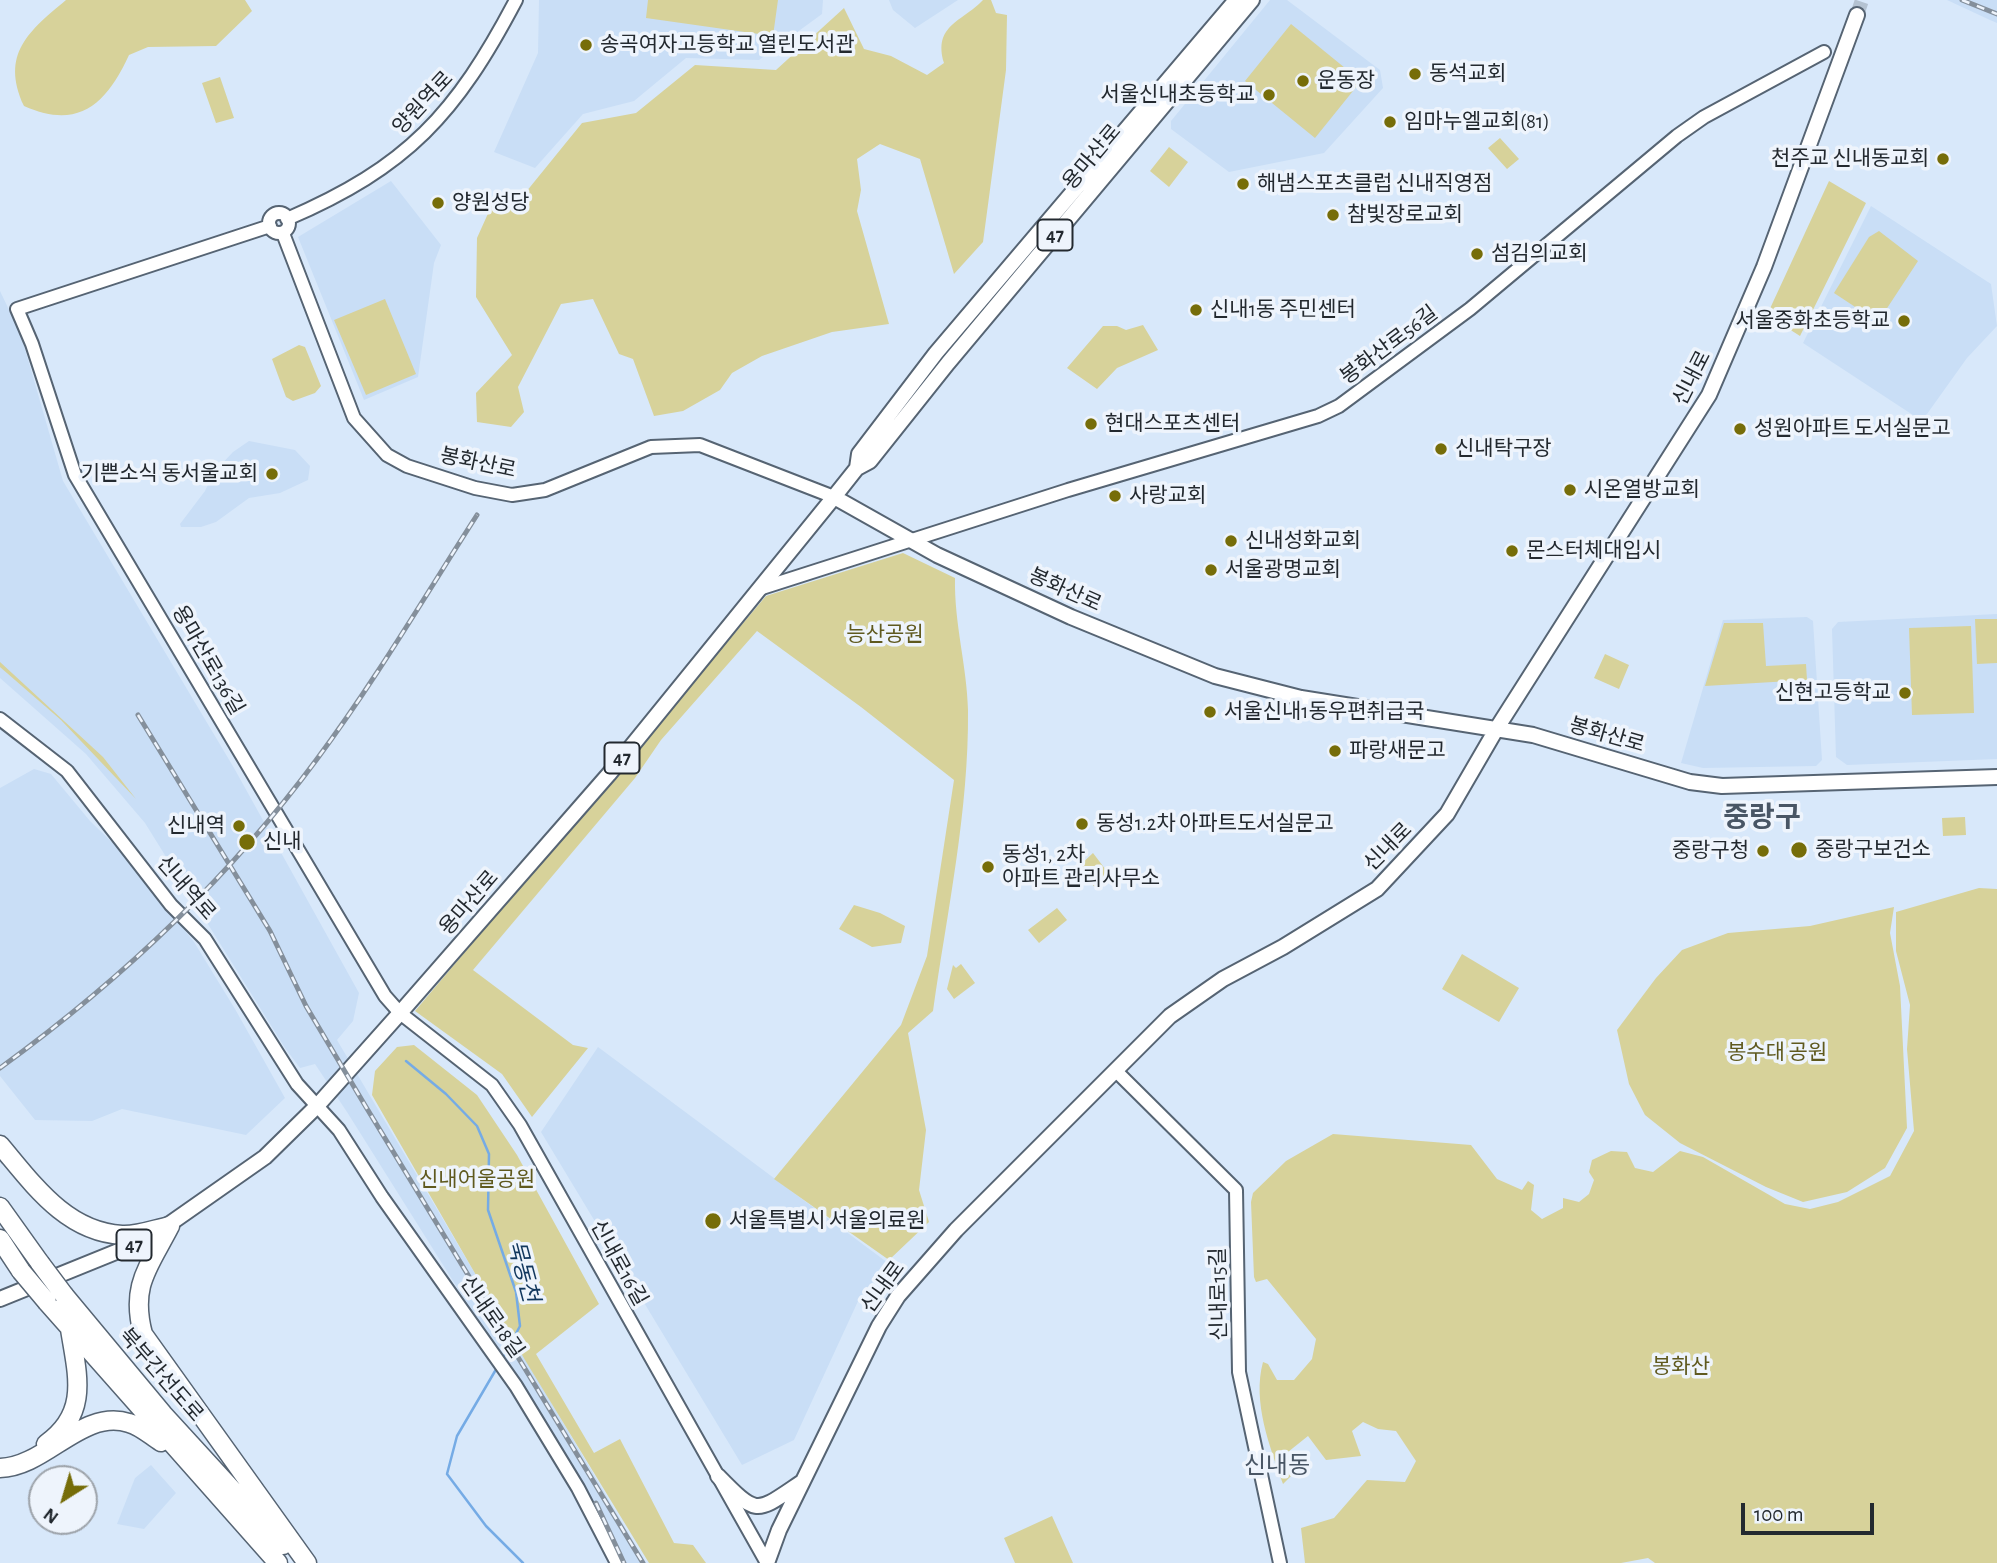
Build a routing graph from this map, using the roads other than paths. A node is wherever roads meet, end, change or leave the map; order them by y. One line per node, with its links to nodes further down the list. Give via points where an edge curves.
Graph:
1 (516, 0): 7 (street, 양원역로, via 475,74 426,134 362,182 288,219 274,215 270,226)
2 (1237, 0): 8 (main road, 용마산로 / 47, via 936,353 859,454)
3 (1252, 0): 8 (main road, 용마산로 / 47, via 870,461)
4 (1857, 15): 13 (main road, 신내로, via 1764,267 1709,395)
5 (1825, 52): 10 (street, 봉화산로56길, via 1677,136 1470,309 1339,406)
6 (284, 236): 9 (street, 봉화산로, via 354,418 387,455 407,467 512,495 545,490 651,447 700,445)
7 (18, 309): 15 (street, 용마산로136길, via 75,474 308,871)
8 (857, 468): 9 (main road, 용마산로 / 47)
9 (834, 497): 10 (main road, 봉화산로); 11 (main road, 용마산로 / 47)
10 (909, 541): 11 (street, 봉화산로56길); 13 (main road, 봉화산로, via 1071,617 1215,676 1301,698)
11 (759, 589): 15 (main road, 용마산로 / 47, via 609,774)
12 (0, 719): 17 (street, 신내역로, via 67,771 170,905 205,939 297,1084)
13 (1497, 728): 14 (main road, 봉화산로, via 1690,782 1722,786); 16 (main road, 신내로, via 1447,814 1377,889 1223,979 1170,1016)
14 (1997, 777)
15 (400, 1013): 17 (main road, 용마산로 / 47); 27 (street, 신내로16길, via 499,1092)
16 (1116, 1071): 28 (main road, 신내로, via 956,1230 898,1296); 34 (street, 신내로15길, via 1236,1190 1239,1372)
17 (317, 1106): 20 (main road, 용마산로 / 47, via 258,1163); 32 (street, 신내로18길, via 339,1130 516,1386)
18 (0, 1145): 20 (highway, via 50,1203 84,1226 122,1236)
19 (0, 1207): 30 (highway, 북부간선도로, bridge, via 64,1295 163,1414)
20 (170, 1226): 22 (main road, 용마산로 / 47, via 145,1241); 31 (highway, via 141,1279 137,1311 143,1334)
21 (0, 1240): 23 (highway, 북부간선도로, bridge)
22 (0, 1299)
23 (70, 1329): 24 (highway, 북부간선도로); 25 (highway, via 79,1386 72,1412 60,1432 40,1448)
24 (182, 1455): 26 (highway, via 130,1423 108,1420 91,1425 36,1458); 29 (highway, 북부간선도로)
25 (0, 1460)
26 (0, 1468)
27 (718, 1476): 28 (main road, via 754,1507 765,1507); 33 (street, 신내로16길)
28 (803, 1481): 33 (main road, 신내로)
29 (278, 1563)
30 (299, 1563)
31 (307, 1563)
32 (617, 1563)
33 (767, 1563)
34 (1280, 1563)

